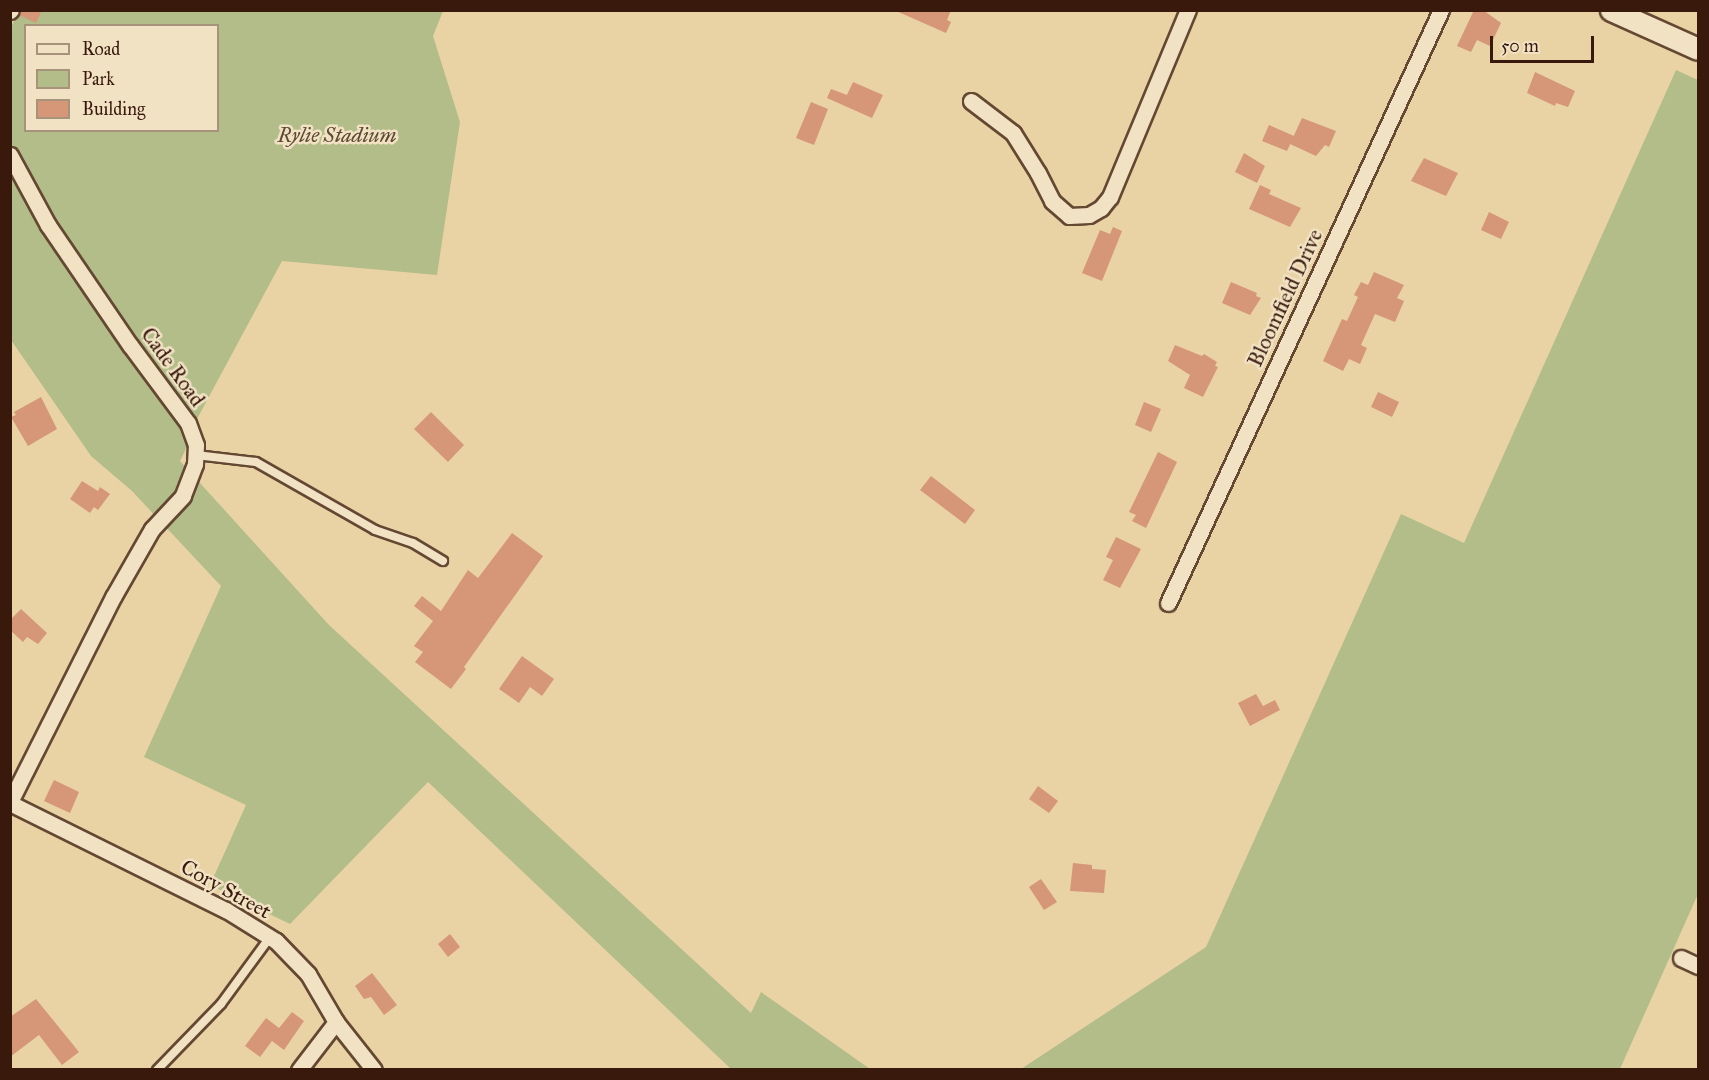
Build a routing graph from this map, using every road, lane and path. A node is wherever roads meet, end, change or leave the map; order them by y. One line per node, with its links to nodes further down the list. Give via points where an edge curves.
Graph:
1 (1188, 10): 5 (street, via 1110,197 1089,215 1070,216 1052,201 1012,133)
2 (1441, 10): 9 (street, Bloomfield Drive)
3 (1611, 10): 4 (street)
4 (1698, 49)
5 (971, 100)
6 (10, 155): 7 (street, Cade Road, via 48,225 188,423)
7 (196, 455): 8 (lane, via 256,462 375,531 413,543); 10 (street, via 183,496 152,529 112,597)
8 (443, 561)
9 (1168, 603)
10 (10, 802): 11 (street, Cory Street, via 226,910)
11 (270, 937): 14 (street, Cory Street, via 309,975); 15 (lane, via 221,1004)
12 (1681, 958): 13 (street)
13 (1698, 966)
14 (336, 1022): 16 (street); 17 (street, Cory Street)
15 (157, 1070)
16 (299, 1070)
17 (374, 1070)

